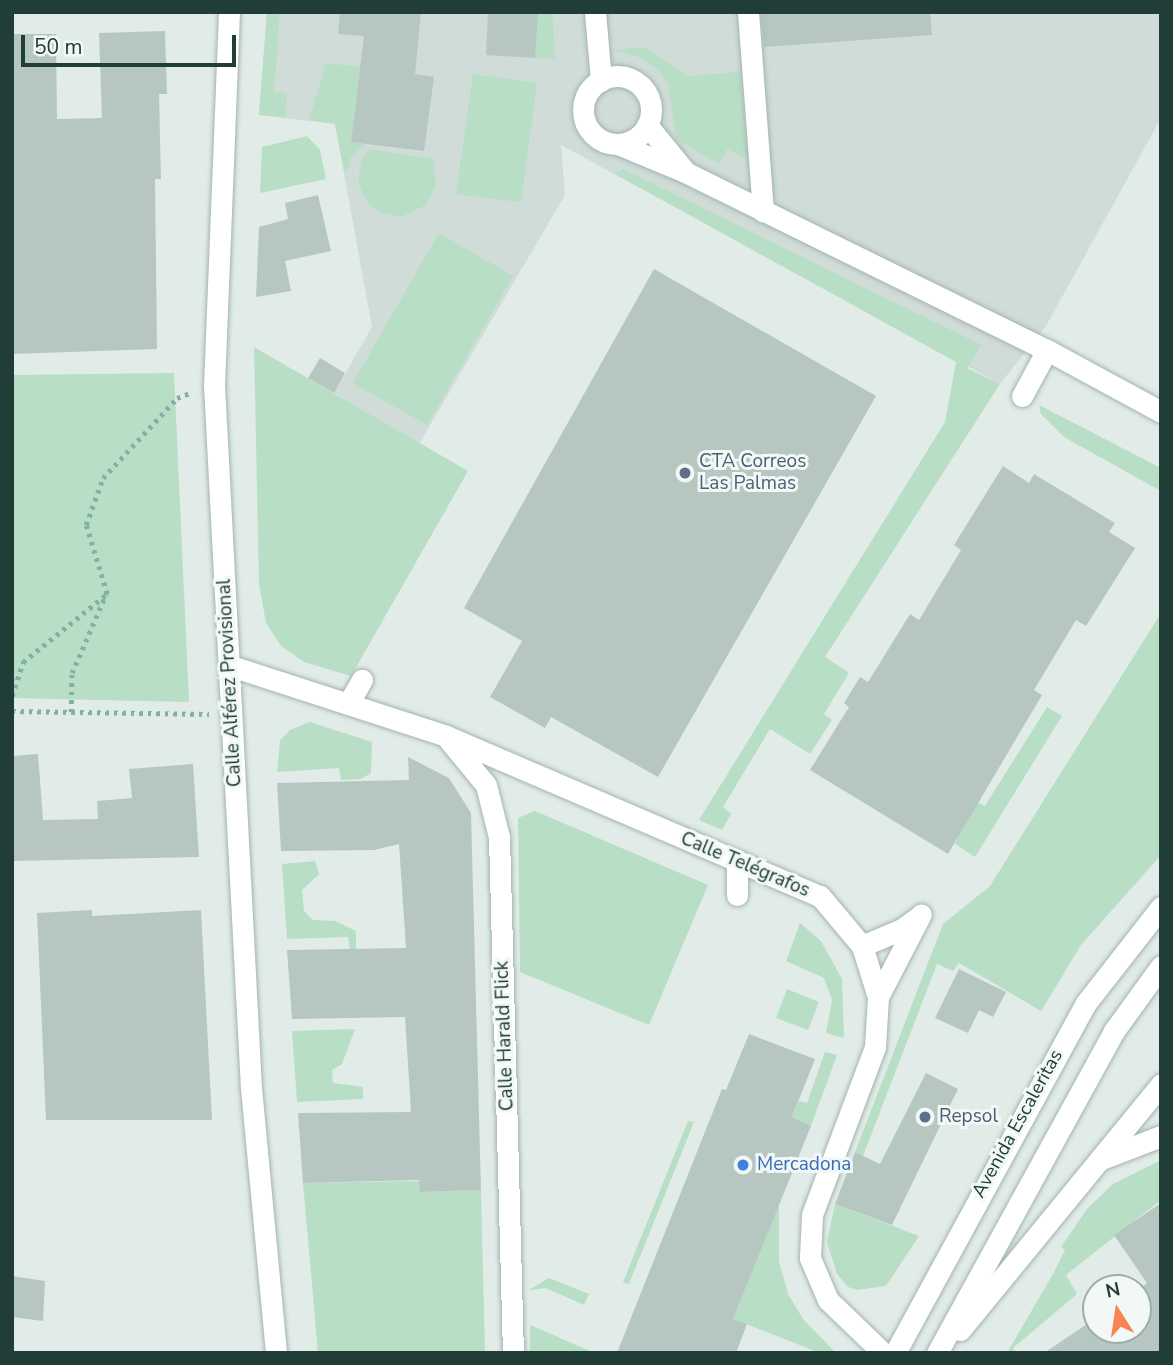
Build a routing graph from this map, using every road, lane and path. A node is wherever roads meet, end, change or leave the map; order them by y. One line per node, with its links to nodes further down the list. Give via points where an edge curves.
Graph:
1 (229, 12): 10 (street, Calle Alférez Provisional)
2 (595, 12): 4 (street)
3 (748, 12): 8 (street)
4 (601, 81): 5 (street, via 622,77 642,87 651,107); 6 (street, via 586,97 584,119 597,138)
5 (647, 125): 6 (street, via 639,136); 7 (street)
6 (618, 144): 7 (street)
7 (685, 172): 8 (street)
8 (763, 211): 9 (street)
9 (1047, 350): 11 (street); 12 (street)
10 (214, 385): 13 (path, via 177,398 103,478 86,525); 14 (street, Calle Alférez Provisional)
11 (1023, 396)
12 (1161, 412)
13 (107, 594): 16 (path, via 23,662); 19 (path, via 72,673)
14 (231, 666): 17 (street, Calle Telégrafos); 20 (street, Calle Alférez Provisional)
15 (362, 680): 17 (street)
16 (12, 696)
17 (348, 704): 21 (street, Calle Telégrafos)
18 (12, 711): 19 (path)
19 (71, 712): 20 (path)
20 (231, 715): 35 (street, Calle Alférez Provisional, via 251,1088)
21 (446, 736): 22 (street, Calle Telégrafos); 27 (street, Calle Harald Flick, via 486,785 499,837)
22 (737, 861): 23 (street); 25 (street, Calle Telégrafos, via 820,896)
23 (737, 895)
24 (1161, 908): 38 (street, Avenida Escaleritas, via 1086,1003)
25 (862, 946): 29 (street, Calle Telégrafos); 29 (street, via 902,929 921,914)
26 (1161, 966): 39 (street, Avenida Escaleritas, via 1114,1031)
27 (503, 969): 28 (street); 34 (street, Calle Harald Flick)
28 (522, 985)
29 (878, 998): 37 (street, Calle Telégrafos, via 875,1047 812,1215 810,1258 828,1300)
30 (1161, 1084): 32 (street)
31 (1161, 1136): 32 (street)
32 (1094, 1162): 39 (street, via 1006,1279)
33 (527, 1248): 34 (street)
34 (510, 1270): 36 (street, Calle Harald Flick)
35 (276, 1353)
36 (513, 1353)
37 (883, 1353)
38 (895, 1353)
39 (939, 1353)

